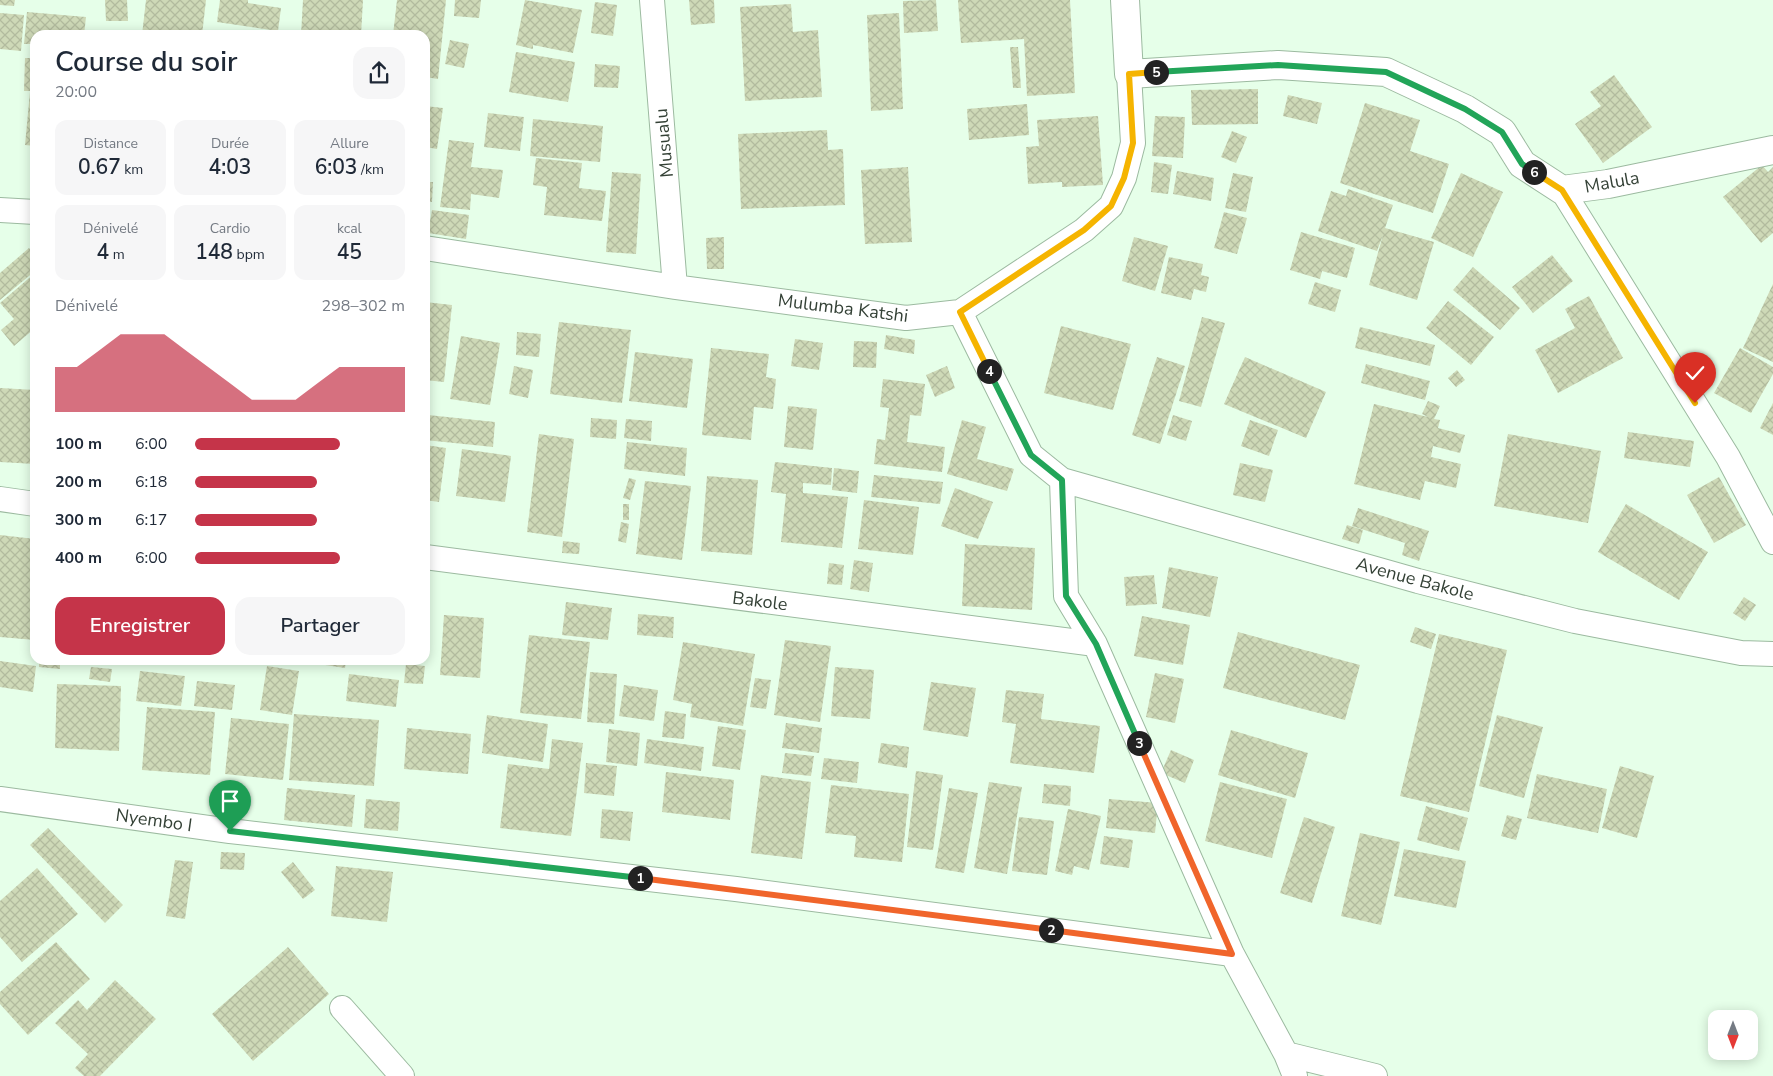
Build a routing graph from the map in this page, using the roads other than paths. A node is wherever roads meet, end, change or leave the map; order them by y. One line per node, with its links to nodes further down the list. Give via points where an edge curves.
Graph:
1 (652, 0): 9 (street, Musualu)
2 (1125, 0): 3 (street, Mulumba Katshi)
3 (1129, 74): 5 (street, Malula, via 1278,65 1386,72 1465,109 1502,132 1522,164); 10 (street, Mulumba Katshi, via 1133,143 1124,178 1111,206 1084,230)
4 (1773, 150): 5 (street, Malula, via 1608,184)
5 (1562, 190): 14 (street, via 1728,457)
6 (0, 210): 7 (street)
7 (30, 212)
8 (430, 249): 9 (street, Mulumba Katshi)
9 (675, 287): 10 (street, Mulumba Katshi, via 906,318)
10 (960, 312): 11 (street, via 1031,455)
11 (1062, 480): 16 (street, via 1066,596); 17 (street, Avenue Bakole, via 1418,581 1566,618 1741,653)
12 (0, 499): 13 (street)
13 (30, 503)
14 (1773, 542)
15 (430, 558): 16 (street, Bakole)
16 (1096, 644): 19 (street)
17 (1773, 654)
18 (0, 799): 19 (street, Nyembo I, via 230,831 736,889)
19 (1232, 954): 21 (street)
20 (342, 1008): 22 (street)
21 (1286, 1054): 23 (street); 24 (street)
22 (402, 1076)
23 (1295, 1076)
24 (1375, 1076)

